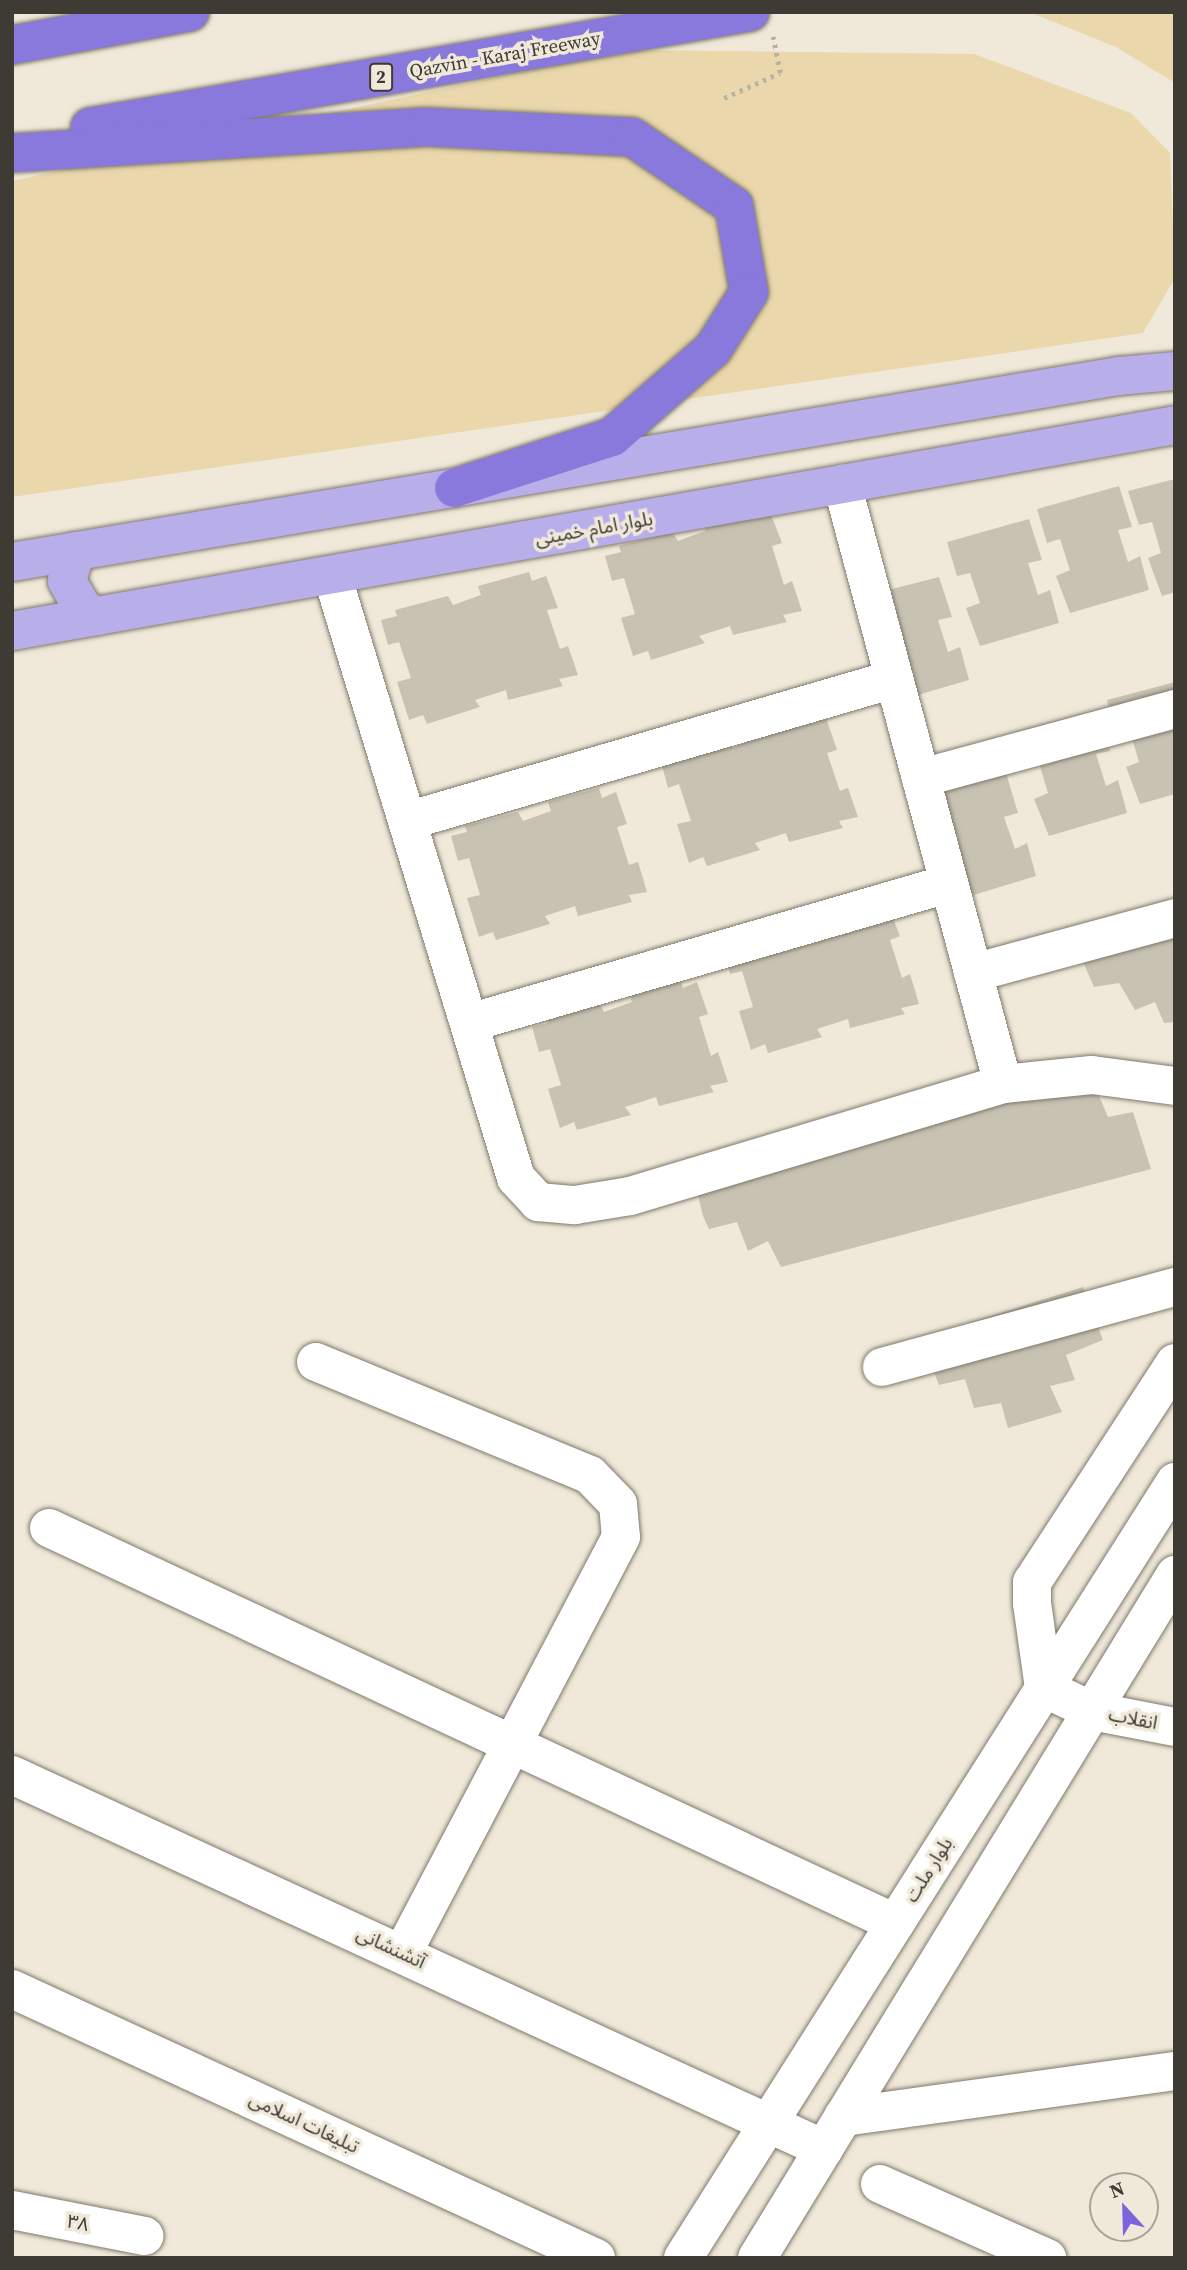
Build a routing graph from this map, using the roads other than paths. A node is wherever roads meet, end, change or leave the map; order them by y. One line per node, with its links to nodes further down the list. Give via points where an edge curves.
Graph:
1 (190, 12): 3 (highway)
2 (750, 12): 4 (highway, Qazvin - Karaj Freeway / 2)
3 (12, 45)
4 (12, 141)
5 (12, 153): 11 (highway, via 426,127 632,136 734,206 749,292 713,349 612,437)
6 (1175, 351): 8 (main road)
7 (1175, 371): 8 (main road)
8 (1119, 376): 11 (main road)
9 (1175, 425): 10 (main road, بلوار امام خمینی)
10 (842, 484): 14 (main road, بلوار امام خمینی); 17 (street)
11 (454, 488): 12 (main road)
12 (76, 551): 13 (main road); 15 (main road, via 67,581 83,609)
13 (12, 562)
14 (332, 575): 15 (main road, بلوار امام خمینی); 20 (street)
15 (97, 616): 16 (main road, بلوار امام خمینی)
16 (12, 631)
17 (894, 679): 19 (street); 20 (street)
18 (1175, 709): 19 (street)
19 (921, 778): 21 (street)
20 (407, 821): 24 (street)
21 (949, 884): 23 (street); 24 (street)
22 (1175, 918): 23 (street)
23 (973, 973): 25 (street)
24 (469, 1023): 25 (street, via 516,1178 538,1202 575,1205 630,1196)
25 (1003, 1084): 26 (street, via 1092,1075)
26 (1175, 1086)
27 (1175, 1287): 30 (street)
28 (316, 1362): 37 (street, via 590,1475 618,1504 621,1538)
29 (1175, 1363): 34 (street, via 1032,1582)
30 (882, 1367)
31 (1175, 1482): 34 (street, بلوار ملت)
32 (49, 1528): 37 (street)
33 (1175, 1575): 35 (street)
34 (1044, 1688): 35 (street, انقلاب); 39 (street, بلوار ملت)
35 (1092, 1711): 36 (street, انقلاب); 44 (street)
36 (1175, 1727)
37 (515, 1746): 39 (street); 40 (street)
38 (12, 1775): 40 (street, آتشنشانی)
39 (895, 1923): 43 (street, بلوار ملت)
40 (403, 1953): 43 (street, آتشنشانی)
41 (12, 1989): 48 (street, تبلیغات اسلامی)
42 (1175, 2071): 44 (street)
43 (770, 2121): 44 (street, آتشنشانی); 49 (street, بلوار ملت)
44 (833, 2133): 50 (street)
45 (880, 2184): 51 (street)
46 (12, 2210): 47 (street, ۳۸)
47 (144, 2236)
48 (596, 2258)
49 (683, 2258)
50 (757, 2258)
51 (1047, 2258)

